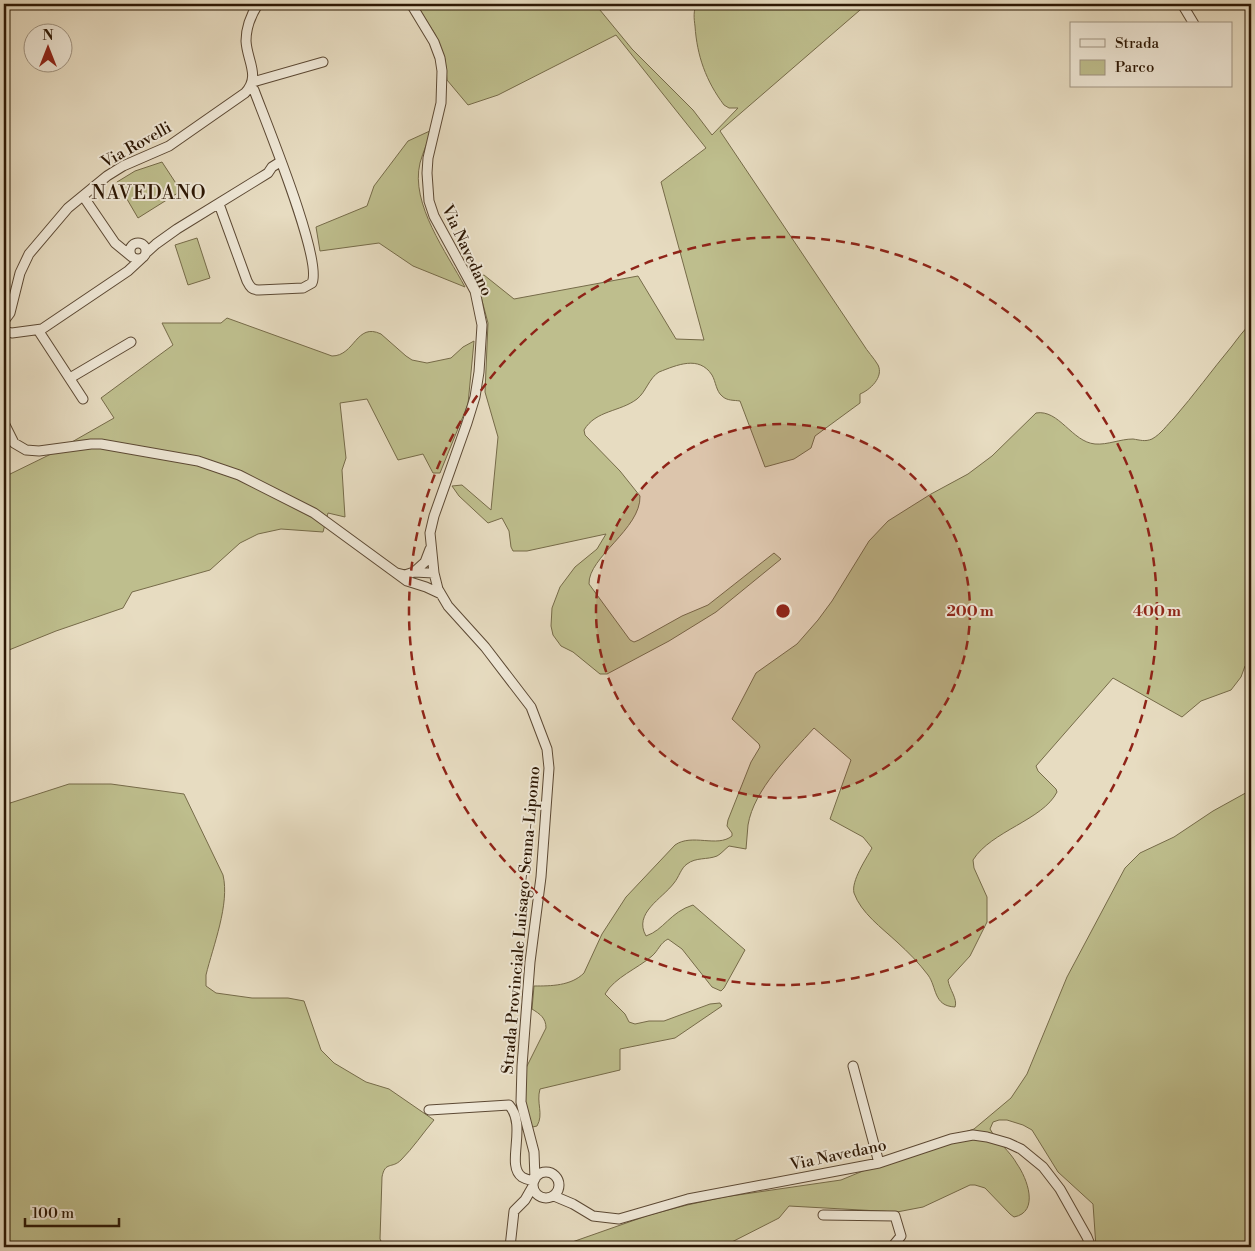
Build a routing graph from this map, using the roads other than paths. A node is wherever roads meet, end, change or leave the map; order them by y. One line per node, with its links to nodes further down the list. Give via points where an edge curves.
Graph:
1 (258, 4): 6 (street, via 250,20 246,43 253,74)
2 (411, 4): 21 (street, Via Navedano, via 434,42 442,71 441,103 428,158 427,187 434,216 471,283 480,308 482,342 480,372 468,423 434,516)
3 (1182, 4): 4 (street)
4 (1193, 22)
5 (323, 62): 6 (street, Via Rovelli)
6 (252, 85): 7 (street); 8 (street, Via Rovelli, via 246,93 169,146 123,166)
7 (280, 162): 9 (street); 9 (street, via 300,215 314,273 312,283 303,288 254,290 247,281)
8 (83, 196): 10 (street); 13 (street, Via Rovelli, via 56,221 29,254)
9 (219, 204): 11 (street)
10 (110, 236): 11 (street); 11 (street, via 116,243)
11 (140, 251): 15 (street, via 128,271)
12 (4, 298): 13 (street)
13 (12, 306): 14 (street, Via Rovelli)
14 (4, 321)
15 (38, 330): 16 (street); 18 (street)
16 (4, 331)
17 (132, 342): 18 (street)
18 (70, 378): 19 (street)
19 (83, 399)
20 (4, 423): 22 (street, via 14,443 26,450 102,444 213,465 314,513)
21 (430, 548): 23 (street, via 425,562); 24 (street, Strada Provinciale Luisago-Senna-Lipomo)
22 (392, 572): 23 (street, via 405,575); 25 (street)
23 (414, 572): 24 (street)
24 (434, 573): 25 (street); 26 (street, Strada Provinciale Luisago-Senna-Lipomo)
25 (419, 585): 26 (street)
26 (441, 594): 29 (street, Strada Provinciale Luisago-Senna-Lipomo, via 531,707 547,749 549,768 541,877 522,1066 521,1102)
27 (853, 1066): 30 (street)
28 (429, 1110): 32 (street, via 508,1105 514,1111 518,1125 516,1170)
29 (534, 1152): 31 (street, Strada Provinciale Luisago-Senna-Lipomo); 32 (street, Strada Provinciale Luisago-Senna-Lipomo)
30 (879, 1163): 37 (street, Via Navedano, via 688,1199 619,1219 593,1216); 41 (street, Via Navedano, via 966,1136 987,1136 1008,1143 1033,1158 1052,1178)
31 (545, 1172): 32 (street); 33 (street, via 557,1177)
32 (534, 1182): 35 (street, via 535,1192); 36 (street)
33 (560, 1187): 34 (street); 37 (street, Via Navedano)
34 (554, 1196): 35 (street); 37 (street, Via Navedano)
35 (540, 1197): 36 (street)
36 (525, 1200): 39 (street, via 512,1216)
37 (573, 1204)
38 (823, 1214): 40 (street, via 895,1216 901,1236)
39 (510, 1247)
40 (892, 1247)
41 (1091, 1247)

